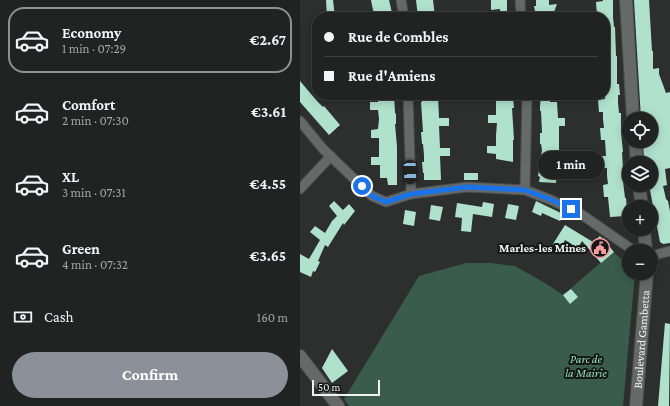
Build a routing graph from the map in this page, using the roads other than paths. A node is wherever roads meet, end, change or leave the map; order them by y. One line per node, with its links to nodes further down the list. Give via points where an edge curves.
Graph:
1 (401, 0): 4 (street)
2 (520, 0): 5 (street)
3 (626, 0): 8 (street)
4 (403, 12)
5 (521, 12)
6 (408, 100): 13 (street)
7 (526, 100): 12 (street)
8 (633, 112)
9 (300, 120): 10 (street)
10 (331, 156): 11 (street); 13 (street, via 372,196 386,202)
11 (300, 189)
12 (525, 190): 13 (street, via 467,187); 14 (street, via 581,214)
13 (411, 194)
14 (624, 244)
15 (670, 251): 16 (street)
16 (658, 254)
17 (646, 280): 20 (street, Boulevard Gambetta)
18 (300, 356): 19 (street)
19 (338, 406)
20 (636, 406)

